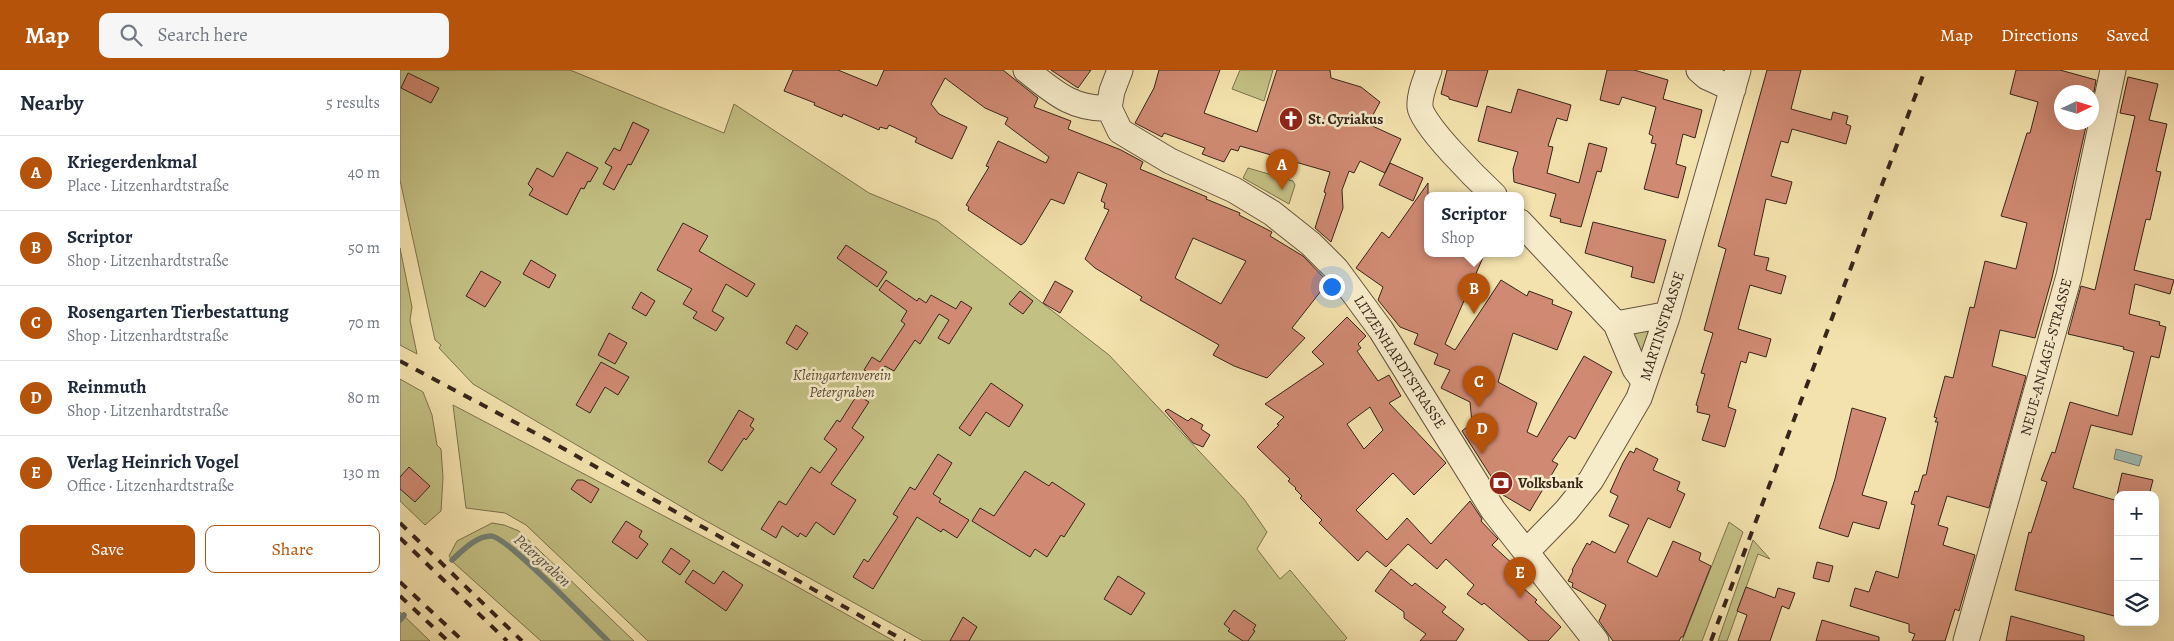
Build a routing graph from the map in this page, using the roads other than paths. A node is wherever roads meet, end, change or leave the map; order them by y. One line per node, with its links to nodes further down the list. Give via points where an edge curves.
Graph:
1 (1026, 70): 7 (street, via 1062,97 1082,107)
2 (1120, 70): 7 (street)
3 (1429, 70): 8 (street, via 1420,109 1429,125)
4 (1698, 70): 6 (street, via 1707,77)
5 (2113, 70): 15 (street, NEUE-ANLAGE-STRASSE, via 2069,276)
6 (1736, 79): 10 (street, MARTINSTRASSE)
7 (1109, 108): 13 (street, LITZENHARDTSTRASSE, via 1120,131 1170,162 1234,190 1272,212 1336,269 1381,330 1493,510)
8 (1491, 192)
9 (1524, 226): 11 (street)
10 (1667, 317): 11 (street); 12 (street, MARTINSTRASSE)
11 (1616, 324): 12 (street, via 1635,369)
12 (1644, 381): 13 (street, MARTINSTRASSE, via 1639,398 1591,480)
13 (1526, 552): 14 (street, LITZENHARDTSTRASSE)
14 (1596, 641)
15 (1966, 641)

